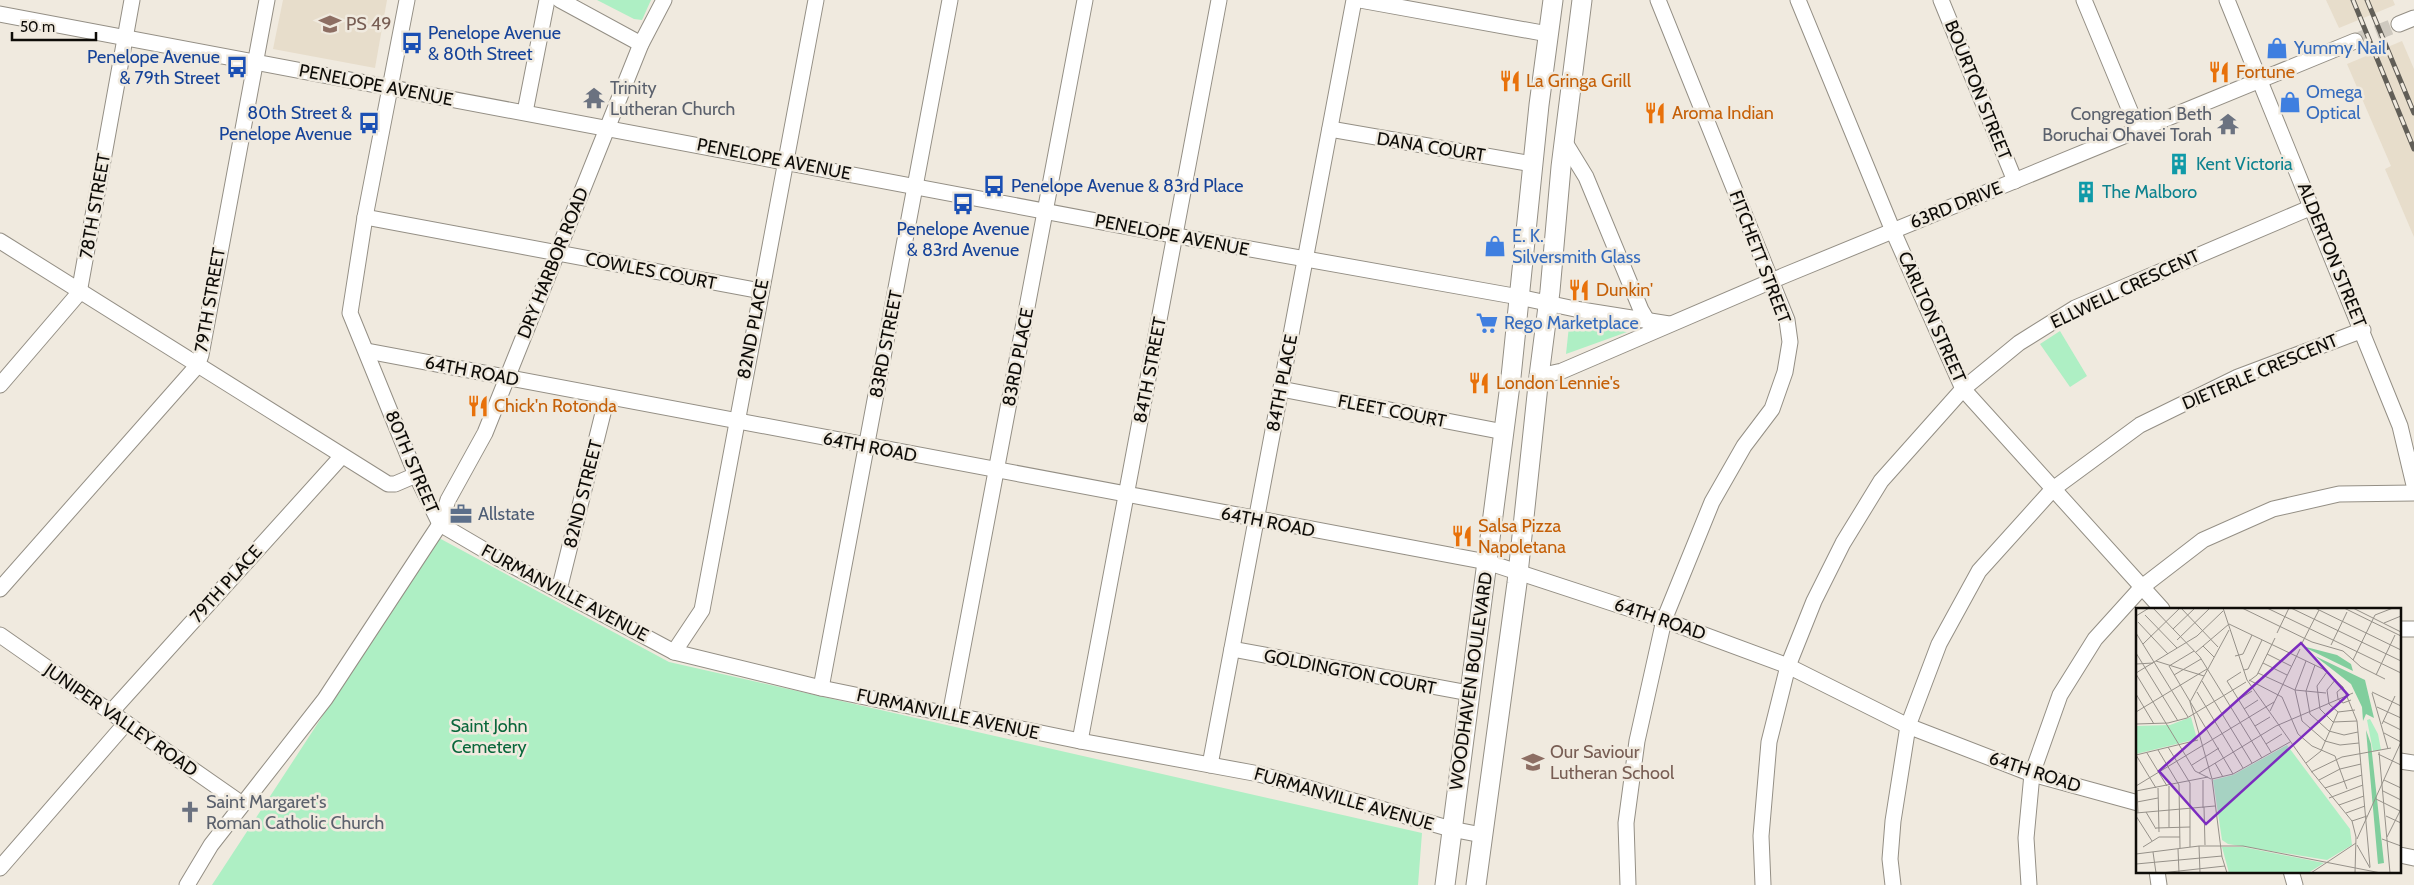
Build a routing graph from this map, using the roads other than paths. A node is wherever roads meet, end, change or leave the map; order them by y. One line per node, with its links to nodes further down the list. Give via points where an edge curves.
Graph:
1 (132, 0): 24 (street, 78TH STREET)
2 (266, 0): 27 (street, 79TH STREET)
3 (407, 0): 29 (street, 80TH STREET)
4 (546, 0): 30 (street)
5 (560, 0): 26 (street)
6 (664, 0): 26 (street, DRY HARBOR ROAD)
7 (816, 0): 35 (street, 82ND PLACE)
8 (950, 0): 38 (street, 83RD STREET)
9 (1085, 0): 40 (street, 83RD PLACE)
10 (1219, 0): 43 (street, 84TH STREET)
11 (1354, 0): 32 (street, 84TH PLACE)
12 (1360, 0): 23 (street)
13 (1553, 0): 23 (main road, WOODHAVEN BOULEVARD)
14 (1582, 0): 34 (main road, WOODHAVEN BOULEVARD)
15 (1658, 0): 47 (street, FITCHETT STREET)
16 (1798, 0): 42 (street, CARLTON STREET)
17 (1941, 0): 37 (street, BOURTON STREET)
18 (2084, 0): 33 (street)
19 (2227, 0): 28 (street, ALDERTON STREET)
20 (0, 14): 24 (street, PENELOPE AVENUE)
21 (2414, 18): 22 (street)
22 (2399, 24)
23 (1548, 34): 36 (main road, WOODHAVEN BOULEVARD)
24 (125, 37): 27 (street, PENELOPE AVENUE); 49 (street, 78TH STREET)
25 (2355, 41): 28 (street, 63RD DRIVE)
26 (641, 44): 31 (street, DRY HARBOR ROAD)
27 (255, 62): 29 (street, PENELOPE AVENUE); 56 (street, 79TH STREET)
28 (2260, 80): 33 (street, 63RD DRIVE); 39 (street, ALDERTON STREET)
29 (390, 87): 30 (street, PENELOPE AVENUE); 41 (street, 80TH STREET)
30 (525, 112): 31 (street, PENELOPE AVENUE)
31 (607, 128): 35 (street, PENELOPE AVENUE); 45 (street, DRY HARBOR ROAD)
32 (1330, 129): 36 (street, DANA COURT); 46 (street, 84TH PLACE)
33 (2138, 130): 37 (street, 63RD DRIVE)
34 (1564, 141): 51 (main road, WOODHAVEN BOULEVARD); 52 (street, via 1586,177)
35 (785, 161): 38 (street, PENELOPE AVENUE); 48 (street, 82ND PLACE)
36 (1533, 164): 50 (main road, WOODHAVEN BOULEVARD)
37 (2016, 181): 42 (street, 63RD DRIVE)
38 (915, 186): 40 (street, PENELOPE AVENUE); 65 (street, 83RD STREET)
39 (2312, 207): 54 (street, ALDERTON STREET); 61 (street, ELLWELL CRESCENT, via 2076,308 2019,343)
40 (1045, 211): 43 (street, PENELOPE AVENUE); 67 (street, 83RD PLACE)
41 (365, 217): 45 (street, COWLES COURT); 55 (street, 80TH STREET, via 350,308)
42 (1893, 231): 47 (street, 63RD DRIVE); 61 (street, CARLTON STREET)
43 (1175, 235): 46 (street, PENELOPE AVENUE); 72 (street, 84TH STREET)
44 (0, 241): 49 (street)
45 (557, 253): 48 (street, COWLES COURT); 58 (street, DRY HARBOR ROAD)
46 (1305, 259): 50 (street, PENELOPE AVENUE); 60 (street, 84TH PLACE)
47 (1771, 281): 53 (street, 63RD DRIVE); 81 (street, FITCHETT STREET, via 1786,320 1790,342 1785,372 1772,409 1744,446 1712,502)
48 (761, 291): 63 (street, 82ND PLACE)
49 (79, 293): 56 (street); 59 (street)
50 (1519, 297): 51 (street, PENELOPE AVENUE); 64 (main road, WOODHAVEN BOULEVARD)
51 (1549, 304): 52 (street, 63RD DRIVE); 57 (main road, WOODHAVEN BOULEVARD)
52 (1648, 322): 53 (street, 63RD DRIVE)
53 (1669, 324): 57 (street, via 1562,371)
54 (2363, 330): 69 (street, ALDERTON STREET, via 2400,426); 70 (street, DIETERLE CRESCENT, via 2238,377 2140,425)
55 (367, 351): 58 (street, 64TH ROAD); 68 (street, 80TH STREET)
56 (197, 366): 66 (street); 78 (street, 79TH STREET)
57 (1539, 376): 76 (main road, WOODHAVEN BOULEVARD)
58 (507, 378): 62 (street, 64TH ROAD); 74 (street, DRY HARBOR ROAD, via 485,433 448,500)
59 (0, 385)
60 (1281, 389): 64 (street, FLEET COURT); 73 (street, 84TH PLACE)
61 (1963, 389): 70 (street, CARLTON STREET); 85 (street, ELLWELL CRESCENT, via 1881,481 1814,601)
62 (607, 397): 63 (street, 64TH ROAD); 79 (street, 82ND STREET)
63 (736, 421): 65 (street, 64TH ROAD); 84 (street, 82ND PLACE, via 702,610)
64 (1504, 432): 75 (main road, WOODHAVEN BOULEVARD)
65 (866, 446): 67 (street, 64TH ROAD); 86 (street, 83RD STREET)
66 (342, 456): 68 (street, via 388,484); 88 (street, 79TH PLACE)
67 (997, 471): 72 (street, 64TH ROAD); 89 (street, 83RD PLACE)
68 (416, 475): 74 (street, 80TH STREET)
69 (2414, 485)
70 (2053, 489): 77 (street, CARLTON STREET); 91 (street, DIETERLE CRESCENT, via 1979,571 1939,644)
71 (2414, 493): 77 (street, via 2339,494 2273,509 2203,540)
72 (1126, 495): 73 (street, 64TH ROAD); 92 (street, 84TH STREET)
73 (1256, 520): 75 (street, 64TH ROAD); 83 (street, 84TH PLACE)
74 (440, 524): 79 (street, FURMANVILLE AVENUE); 96 (street, 80TH STREET, via 325,699)
75 (1487, 562): 76 (street, 64TH ROAD); 87 (main road, WOODHAVEN BOULEVARD)
76 (1518, 572): 81 (street, 64TH ROAD); 98 (main road, WOODHAVEN BOULEVARD)
77 (2142, 587): 80 (street, CARLTON STREET); 94 (street, via 2095,639 2060,695)
78 (0, 589)
79 (559, 590): 84 (street, FURMANVILLE AVENUE)
80 (2161, 608)
81 (1664, 620): 85 (street, 64TH ROAD); 105 (street, FITCHETT STREET, via 1637,741 1626,823)
82 (0, 635): 88 (street, JUNIPER VALLEY ROAD)
83 (1232, 649): 87 (street, GOLDINGTON COURT); 93 (street, 84TH PLACE)
84 (674, 652): 86 (street, FURMANVILLE AVENUE)
85 (1788, 666): 91 (street, 64TH ROAD); 106 (street, ELLWELL CRESCENT, via 1770,742 1761,836)
86 (821, 688): 89 (street, FURMANVILLE AVENUE)
87 (1469, 693): 97 (main road, WOODHAVEN BOULEVARD)
88 (111, 712): 90 (street, JUNIPER VALLEY ROAD)
89 (950, 714): 92 (street, FURMANVILLE AVENUE)
90 (126, 723): 96 (street, JUNIPER VALLEY ROAD); 99 (street)
91 (1908, 726): 94 (street, 64TH ROAD); 107 (street, DIETERLE CRESCENT, via 1893,821 1890,859)
92 (1080, 741): 93 (street, FURMANVILLE AVENUE)
93 (1210, 765): 97 (street, FURMANVILLE AVENUE, via 1259,774)
94 (2032, 774): 95 (street, 64TH ROAD); 108 (street, via 2026,838)
95 (2136, 802)
96 (242, 804): 102 (street, 80TH STREET, via 211,845)
97 (1451, 829): 98 (street, FURMANVILLE AVENUE); 103 (main road, WOODHAVEN BOULEVARD)
98 (1482, 835): 104 (main road, WOODHAVEN BOULEVARD)
99 (0, 868)
100 (2157, 872): 109 (street)
101 (2291, 872): 110 (street)
102 (187, 885)
103 (1445, 885)
104 (1476, 885)
105 (1628, 885)
106 (1763, 885)
107 (1893, 885)
108 (2029, 885)
109 (2159, 885)
110 (2295, 885)

